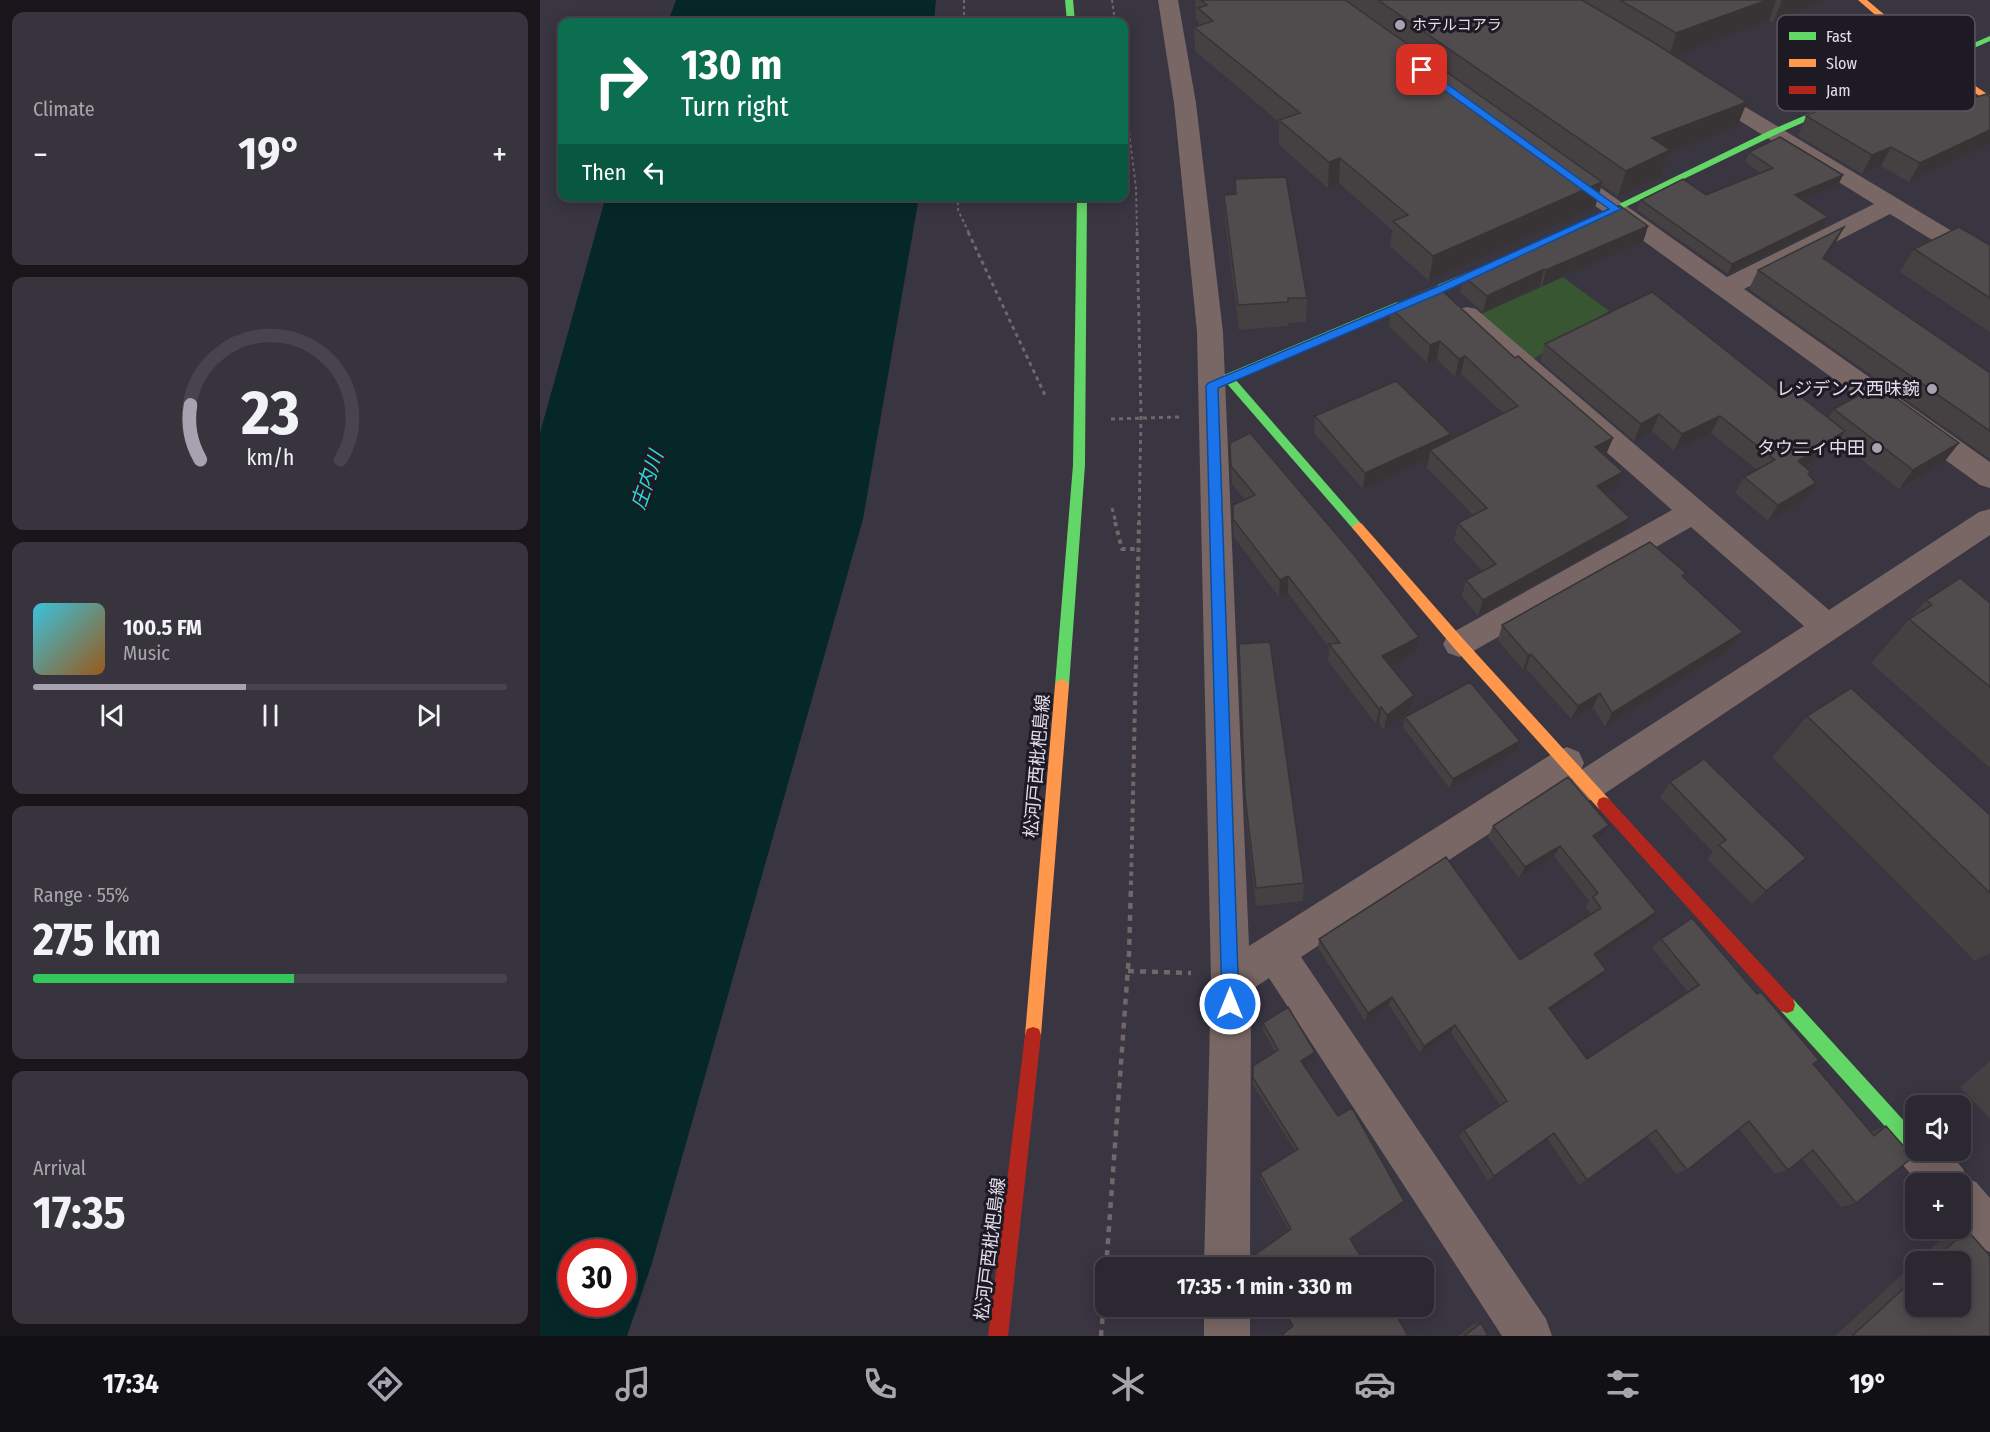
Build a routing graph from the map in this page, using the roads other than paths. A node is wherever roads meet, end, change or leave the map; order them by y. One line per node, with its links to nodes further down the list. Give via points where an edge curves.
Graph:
1 (1069, 0): 5 (street)
2 (1168, 0): 22 (street, via 1185,103 1210,332)
3 (1862, 0): 4 (street)
4 (1880, 15)
5 (1071, 18)
6 (1990, 38): 7 (street)
7 (1975, 45)
8 (1684, 78): 12 (street)
9 (1975, 90): 10 (street)
10 (1990, 100)
11 (1823, 111): 12 (street)
12 (1774, 132): 15 (street); 16 (street)
13 (1548, 160): 16 (street)
14 (1082, 201): 38 (street, 松河戸西枇杷島線, via 1079,465 1029,1079)
15 (1891, 205): 19 (street); 20 (street)
16 (1616, 209): 17 (street); 20 (street)
17 (1564, 233)
18 (1522, 252): 21 (street)
19 (1990, 265)
20 (1726, 288): 23 (street)
21 (1438, 290): 22 (street); 24 (street)
22 (1220, 382): 27 (street); 30 (street)
23 (1990, 477)
24 (1694, 511): 26 (street); 27 (street)
25 (1990, 520): 26 (street)
26 (1828, 628): 28 (street)
27 (1459, 644): 28 (street)
28 (1577, 774): 29 (street); 31 (street)
29 (1275, 952): 30 (street); 40 (street)
30 (1231, 977): 36 (street)
31 (1905, 1136)
32 (1928, 1161): 33 (street)
33 (1938, 1173)
34 (1971, 1210): 35 (street)
35 (1990, 1230)
36 (1227, 1257)
37 (1227, 1317): 39 (street)
38 (998, 1336)
39 (1227, 1336)
40 (1529, 1336)

